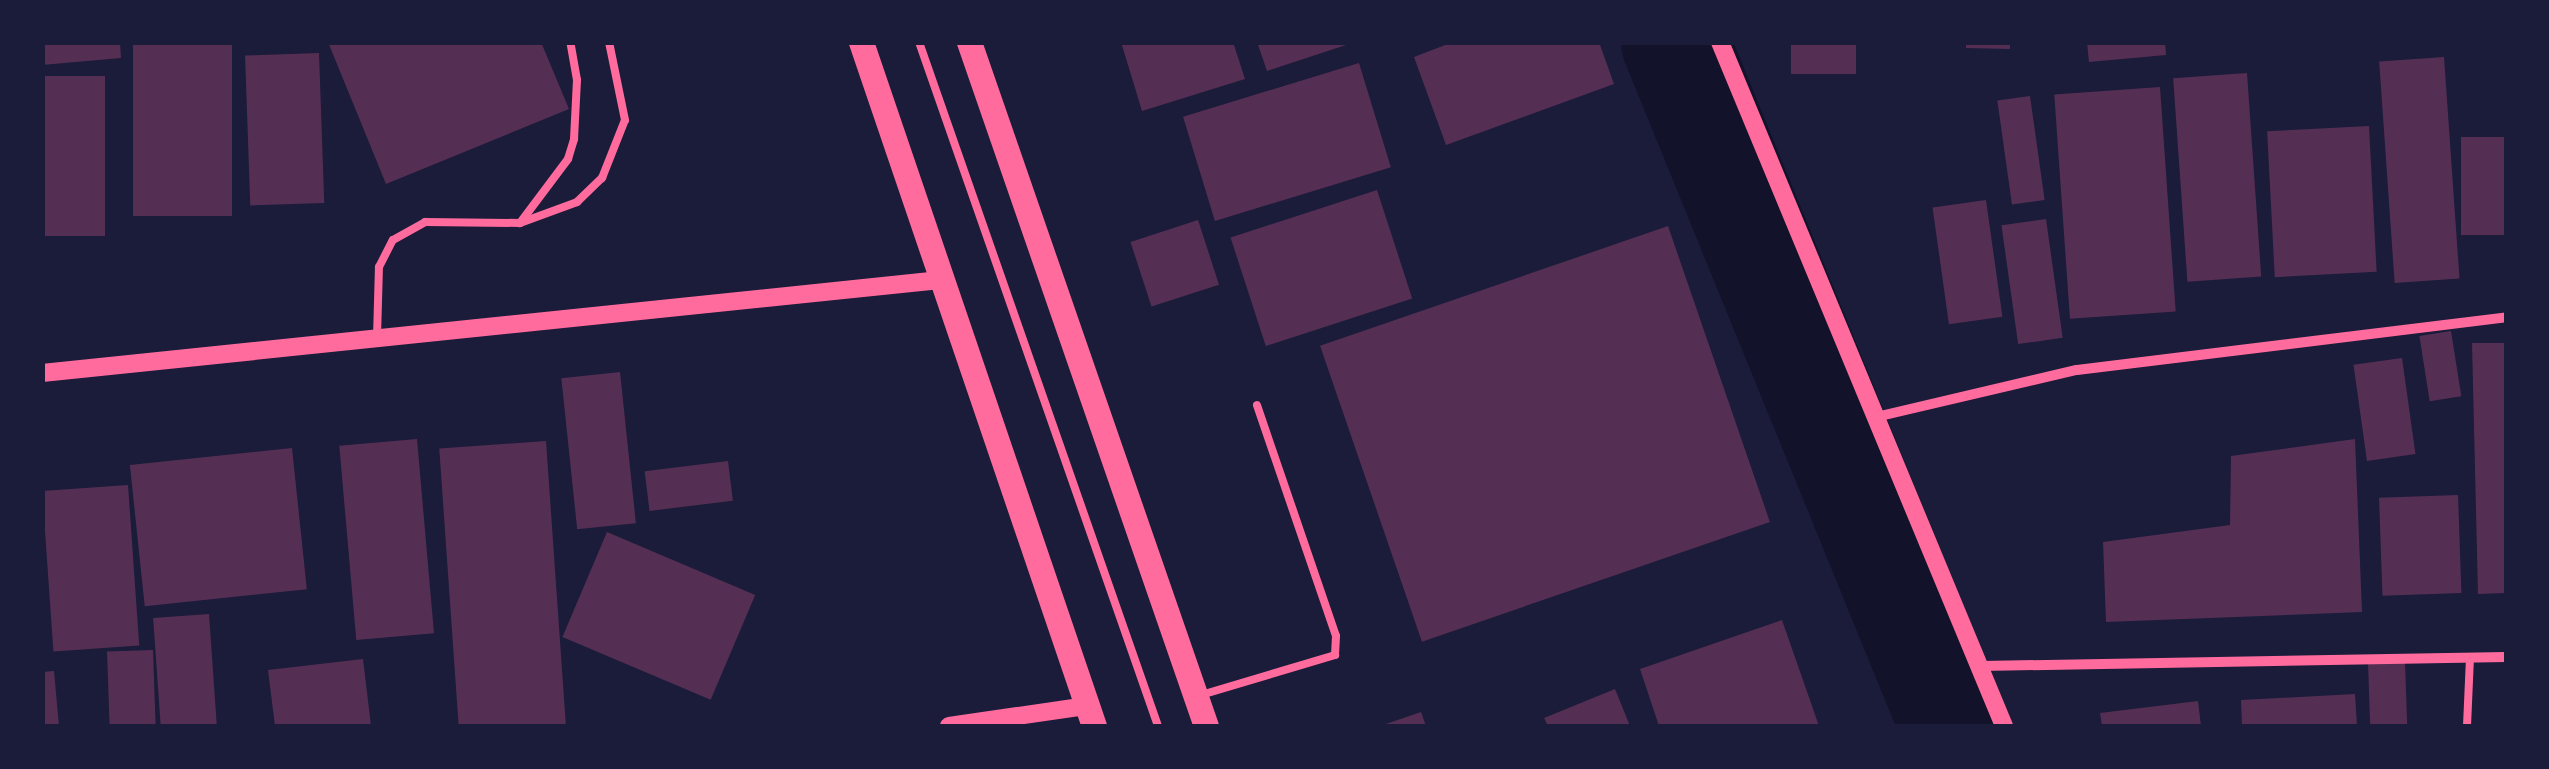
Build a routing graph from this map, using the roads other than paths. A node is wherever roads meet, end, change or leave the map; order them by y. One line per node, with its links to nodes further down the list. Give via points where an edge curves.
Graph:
1 (570, 42): 7 (lane, via 574,139 568,159)
2 (609, 42): 7 (lane, via 625,120 612,162 576,202)
3 (861, 42): 8 (main road)
4 (919, 42): 20 (lane)
5 (969, 42): 17 (main road)
6 (1720, 42): 13 (street)
7 (520, 223): 10 (lane, via 425,222 393,240 380,268)
8 (940, 280): 10 (street); 18 (main road)
9 (2506, 317): 13 (street, via 2077,370)
10 (378, 338): 11 (street)
11 (42, 373)
12 (1257, 406): 17 (lane, via 1336,636 1335,655)
13 (1876, 417): 16 (street)
14 (2506, 657): 15 (street)
15 (2470, 658): 16 (street); 23 (lane)
16 (1982, 666): 22 (street)
17 (1197, 697): 21 (main road)
18 (1090, 716): 19 (street)
19 (949, 726)
20 (1158, 726)
21 (1206, 726)
22 (2004, 726)
23 (2467, 726)

